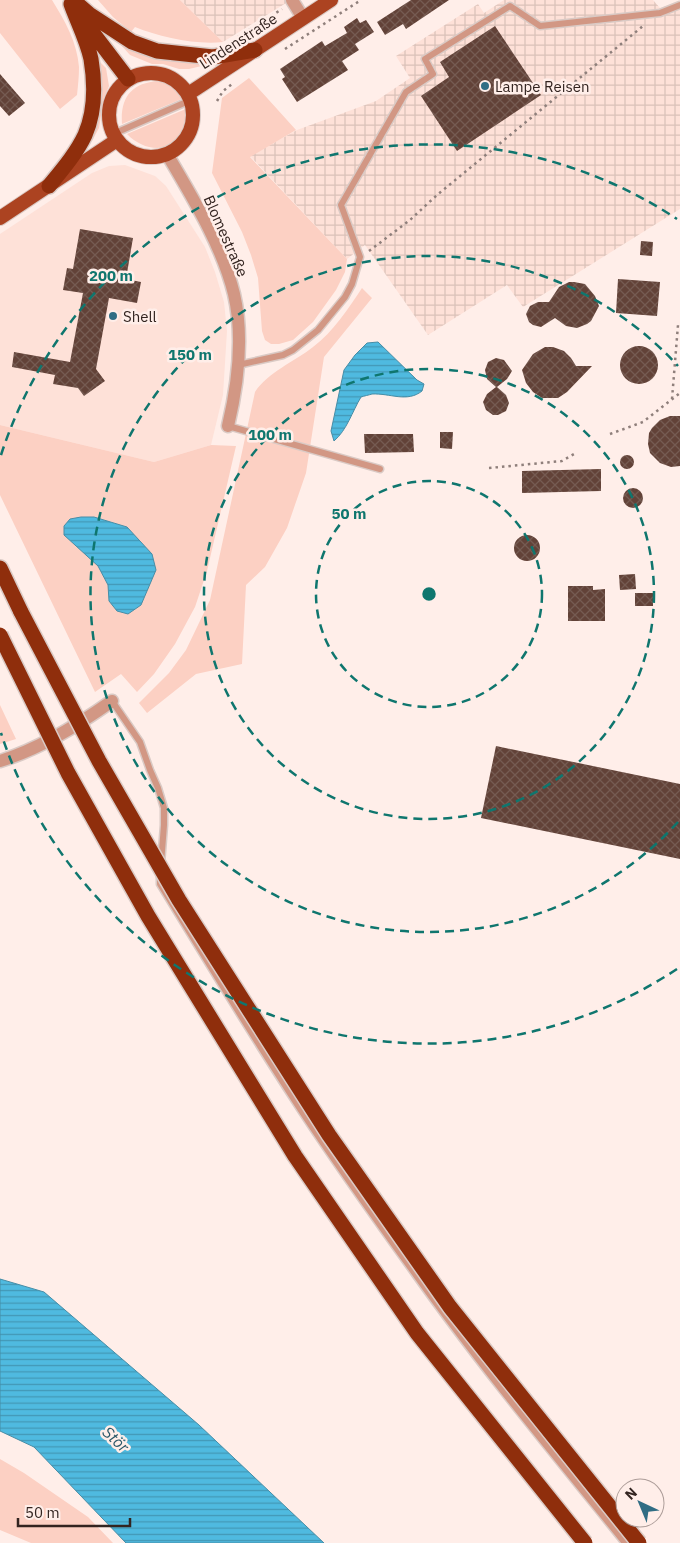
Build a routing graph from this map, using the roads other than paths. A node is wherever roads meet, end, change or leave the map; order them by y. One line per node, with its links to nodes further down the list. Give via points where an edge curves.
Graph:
1 (331, 0): 5 (main road, Lindenstraße)
2 (71, 1): 6 (highway, via 132,42 157,51 213,57); 7 (highway); 11 (highway, via 91,58 93,99 85,135)
3 (292, 1): 5 (street)
4 (680, 5): 13 (lane, via 660,13 540,26 510,6 425,59 433,74 406,92 341,206 360,257 345,297 329,318 293,350)
5 (303, 18): 6 (main road, Lindenstraße)
6 (255, 50): 8 (main road, Lindenstraße)
7 (128, 78): 8 (main road, via 145,72 165,75 174,79); 9 (main road, via 111,101 108,118)
8 (189, 97): 9 (lane); 10 (main road, via 194,112 192,125 187,137)
9 (115, 137): 10 (main road, via 123,147 139,156); 11 (main road)
10 (167, 154): 13 (street, Blomestraße, via 214,241 234,294)
11 (49, 186): 12 (main road)
12 (0, 218)
13 (238, 365): 14 (street, Blomestraße)
14 (228, 426): 15 (lane)
15 (380, 469)
16 (0, 568): 22 (highway, bridge, via 99,761 179,900 329,1136 450,1307)
17 (0, 636): 20 (highway, bridge, via 68,773 144,908 295,1156 417,1333)
18 (112, 700): 19 (street, via 69,729); 21 (lane, via 140,742 164,808 160,884 164,892 296,1103 416,1275 543,1442)
19 (0, 762)
20 (584, 1543)
21 (625, 1543)
22 (638, 1543)

